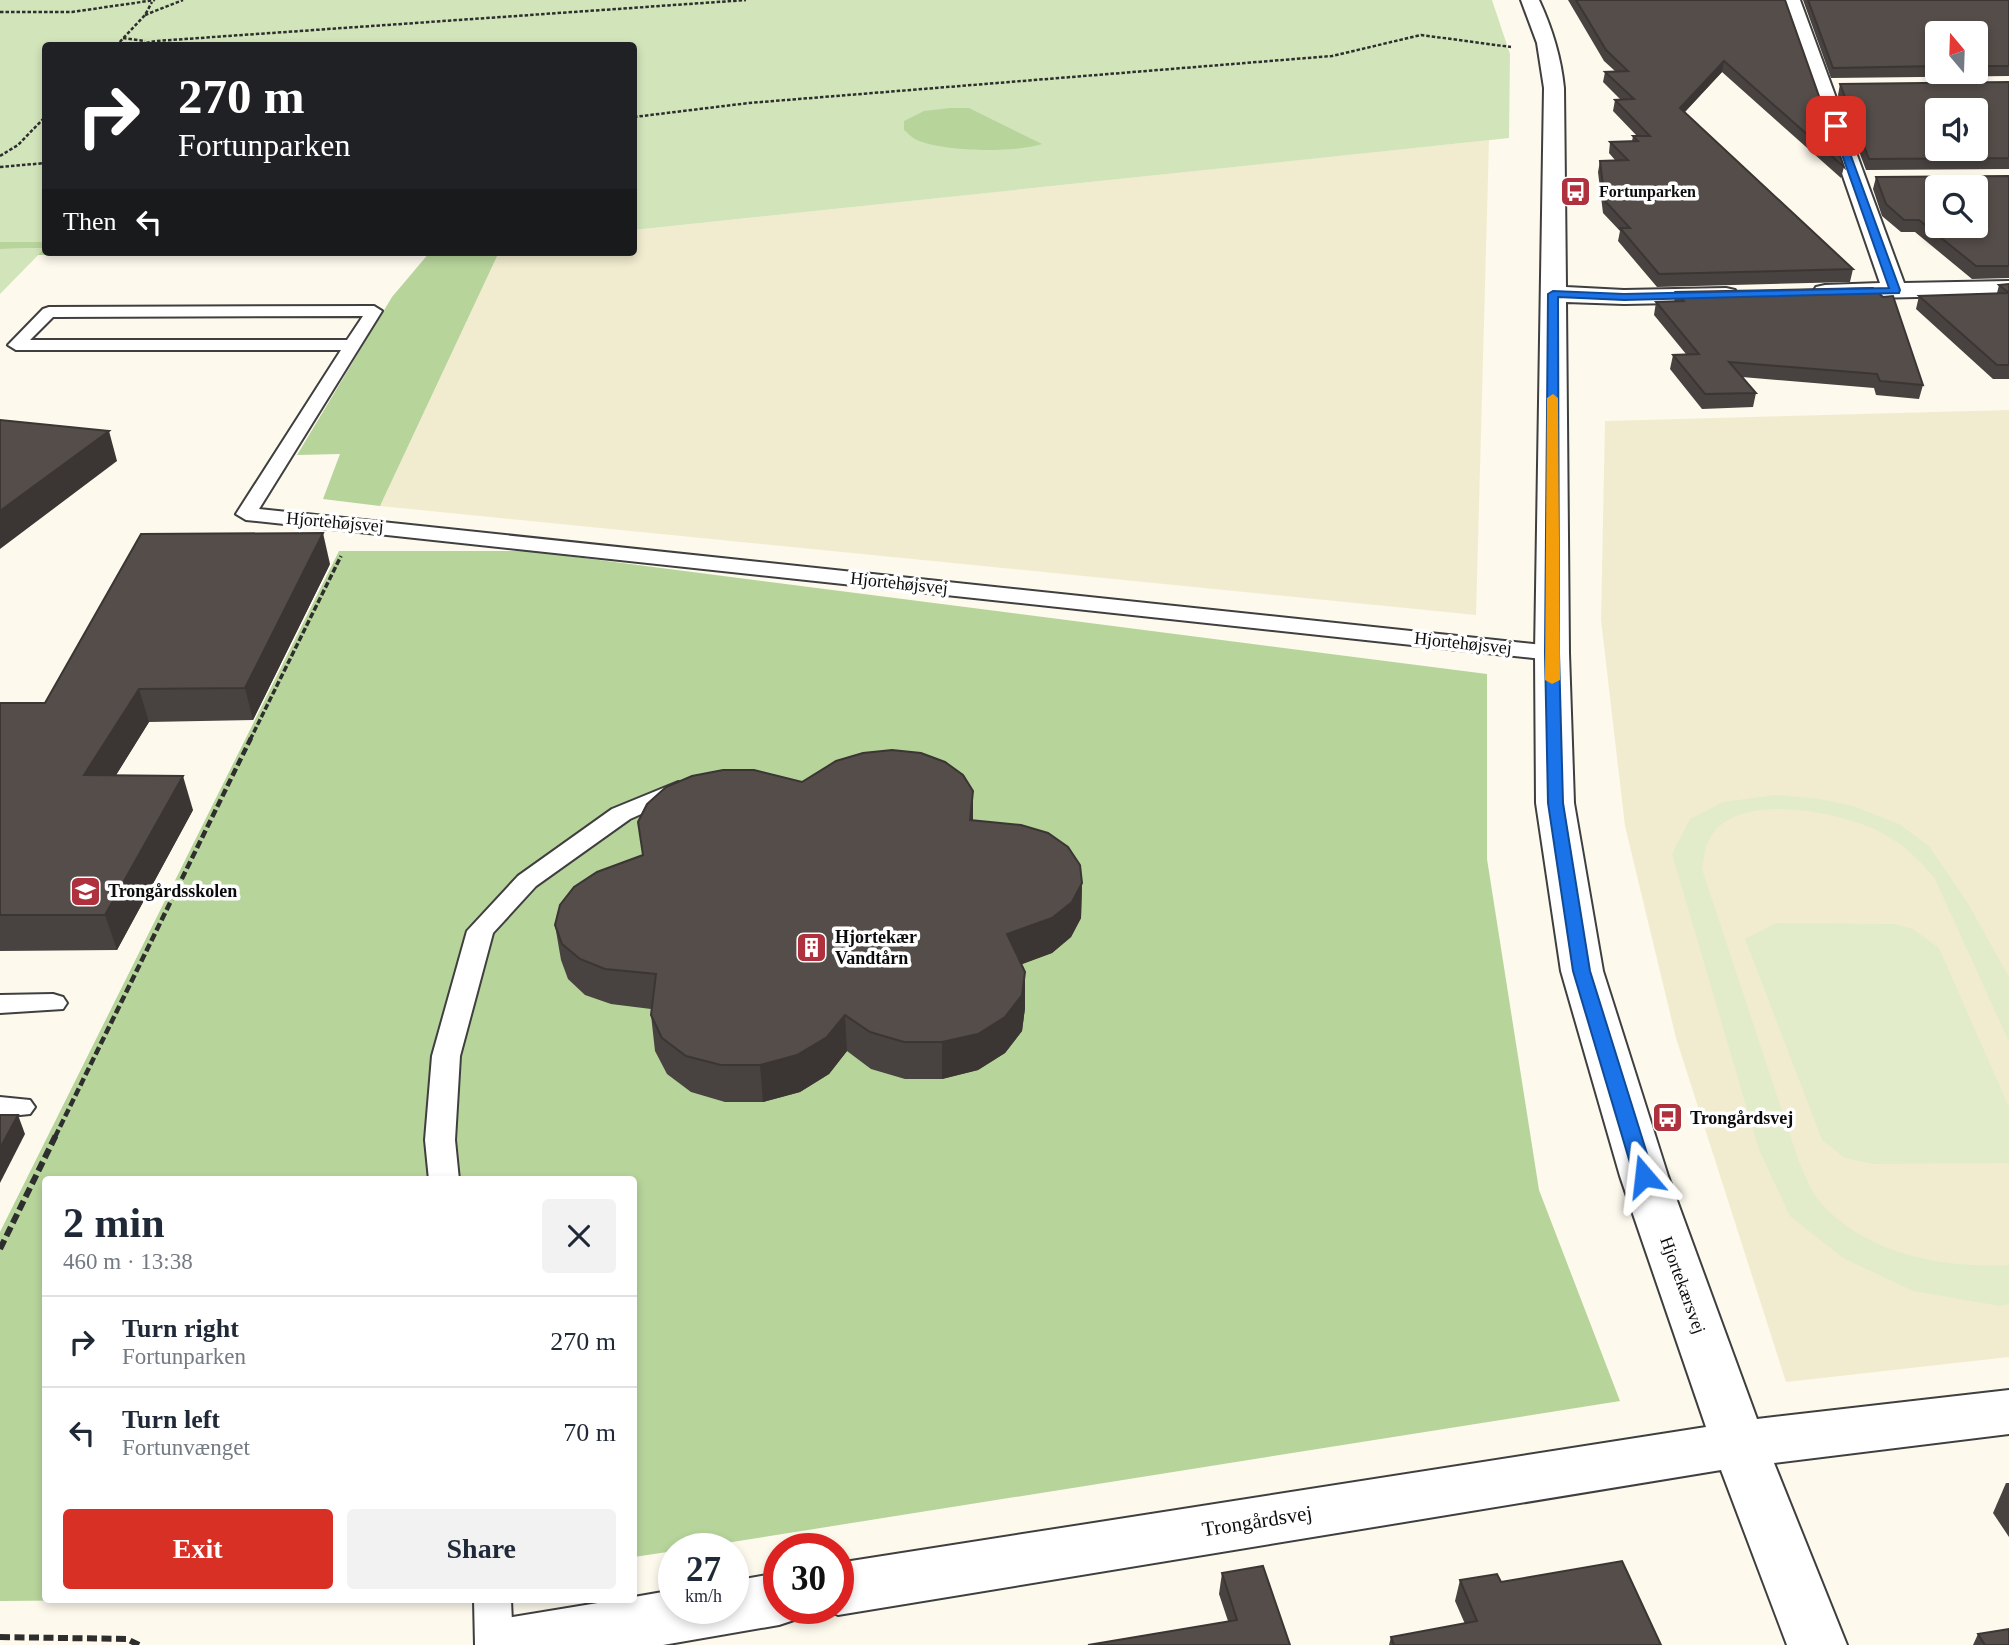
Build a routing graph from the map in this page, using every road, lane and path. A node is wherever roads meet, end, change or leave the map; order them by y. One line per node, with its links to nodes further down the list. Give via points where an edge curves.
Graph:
1 (183, 0): 7 (path)
2 (746, 0): 9 (path)
3 (1530, 0): 12 (street, Hjortekærsvej, via 1544,29)
4 (1791, 0): 13 (street)
5 (154, 1): 6 (path, via 72,12); 7 (path)
6 (0, 12)
7 (145, 15): 8 (path)
8 (123, 38): 9 (path); 10 (path)
9 (156, 41): 11 (path)
10 (120, 42)
11 (151, 42)
12 (1547, 48): 15 (path, via 1421,35 1332,55 749,103); 25 (street, Hjortekærsvej, via 1554,88)
13 (1822, 86): 14 (street); 20 (street)
14 (1848, 88)
15 (637, 117)
16 (42, 120): 17 (path)
17 (0, 156)
18 (42, 163): 19 (path)
19 (0, 167)
20 (1855, 179): 21 (street); 23 (street)
21 (1879, 180)
22 (2009, 288): 23 (street)
23 (1895, 290): 24 (street)
24 (1800, 293)
25 (1553, 294): 26 (street); 29 (street, Hjortekærsvej)
26 (1745, 294)
27 (353, 345): 27 (lane, via 340,345 16,345 49,312 374,311); 28 (lane, Hjortehøjsvej, via 246,514)
28 (356, 524): 29 (lane, Hjortehøjsvej); 34 (path)
29 (1552, 653): 36 (street, Hjortekærsvej, via 1555,803 1582,971 1644,1176)
30 (681, 788): 33 (lane, via 621,814 589,836 527,881 480,931 446,1056 440,1140)
31 (53, 1003): 32 (lane)
32 (0, 1004)
33 (444, 1176)
34 (0, 1248)
35 (2009, 1412): 36 (street, Trongårdsvej)
36 (1740, 1444): 37 (street, Trongårdsvej); 44 (street, Hjortekærsvej)
37 (854, 1586)
38 (493, 1603): 42 (lane)
39 (658, 1619): 43 (street)
40 (0, 1637): 41 (path, via 127,1639)
41 (139, 1645)
42 (494, 1645)
43 (506, 1645)
44 (1817, 1645)

